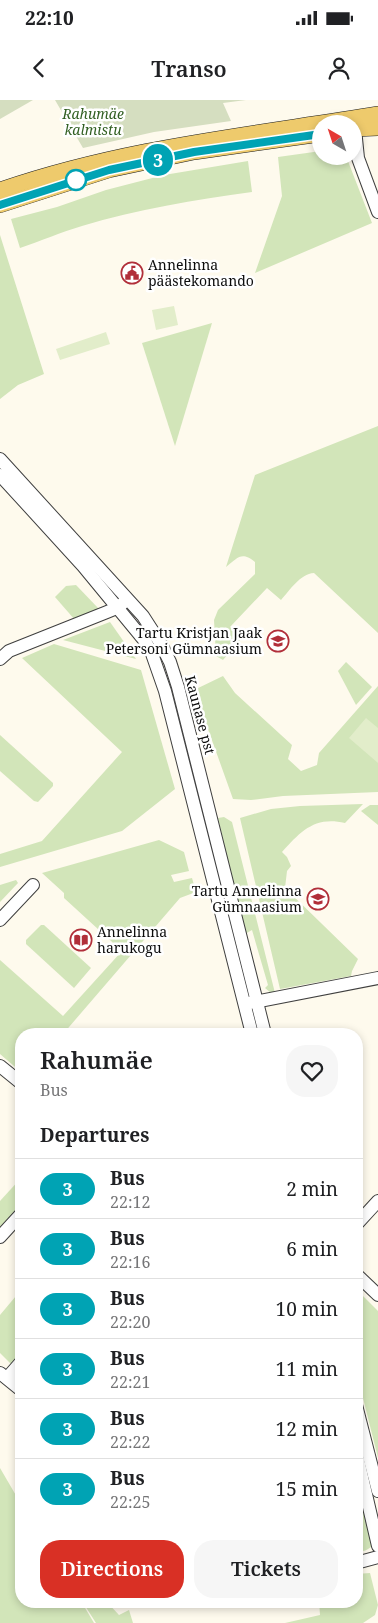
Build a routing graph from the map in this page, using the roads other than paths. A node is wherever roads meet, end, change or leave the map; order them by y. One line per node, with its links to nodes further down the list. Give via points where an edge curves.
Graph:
1 (378, 114): 6 (main road, via 122,155)
2 (378, 128): 3 (main road)
3 (362, 129)
4 (312, 135): 7 (main road, via 194,152 109,170)
5 (361, 165): 8 (street)
6 (0, 190)
7 (0, 205)
8 (378, 212)
9 (0, 459): 11 (street, Kaunase pst)
10 (0, 476): 11 (street, Kaunase pst)
11 (123, 602): 12 (street, via 9,651); 16 (street, Kaunase pst, via 151,651 160,675)
12 (0, 659)
13 (33, 884): 14 (street)
14 (0, 920)
15 (378, 978): 16 (street)
16 (251, 1002): 17 (street, Kaunase pst); 18 (street, Kaunase pst)
17 (252, 1028)
18 (262, 1028)
19 (0, 1066): 20 (street)
20 (15, 1078)
21 (378, 1201): 22 (street)
22 (363, 1217)
23 (15, 1221): 24 (street)
24 (0, 1238)
25 (363, 1281): 26 (street)
26 (378, 1295)
27 (15, 1367): 28 (street)
28 (3, 1376): 29 (street)
29 (15, 1385)
30 (363, 1432): 32 (street)
31 (363, 1474): 33 (street)
32 (378, 1491)
33 (374, 1511): 34 (street)
34 (378, 1546)
35 (378, 1557): 36 (street)
36 (363, 1561)

